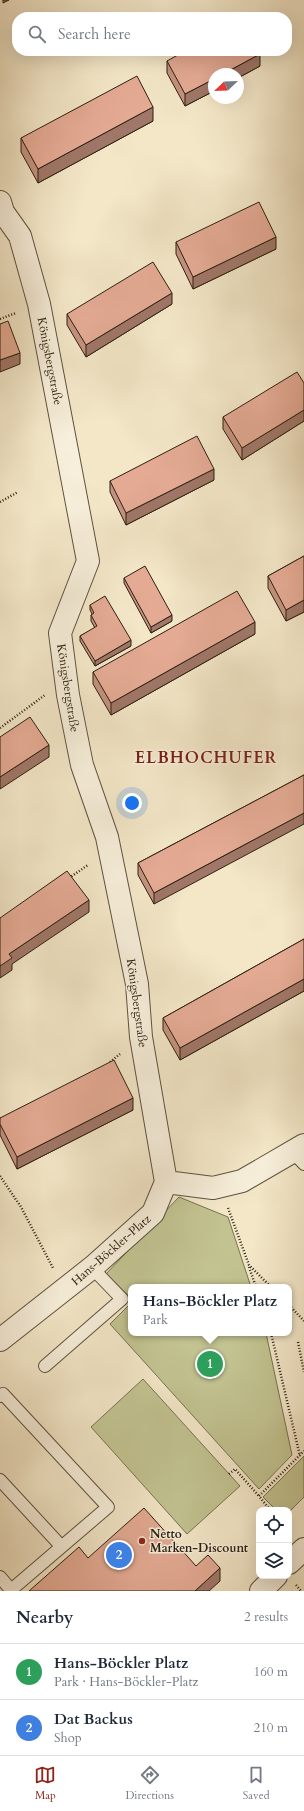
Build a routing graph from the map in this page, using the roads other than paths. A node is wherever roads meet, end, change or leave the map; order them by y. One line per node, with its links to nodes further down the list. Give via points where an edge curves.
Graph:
1 (0, 202): 3 (street, Königsbergstraße, via 3,212 20,236 40,310 88,561 60,634 82,766 107,837 137,984 141,1037)
2 (300, 1153): 3 (street, via 242,1181 213,1188)
3 (166, 1182): 4 (street, Hans-Böckler-Platz, via 153,1213)
4 (94, 1266): 5 (street, Hans-Böckler-Platz); 6 (lane, via 98,1274 122,1299)
5 (0, 1340)
6 (46, 1366)
7 (0, 1396): 9 (lane, via 3,1394 108,1507)
8 (0, 1480): 9 (lane)
9 (61, 1546): 12 (lane, via 11,1590)
10 (304, 1549): 11 (street)
11 (292, 1560)
12 (0, 1577)
13 (273, 1579): 14 (street)
14 (261, 1591)

